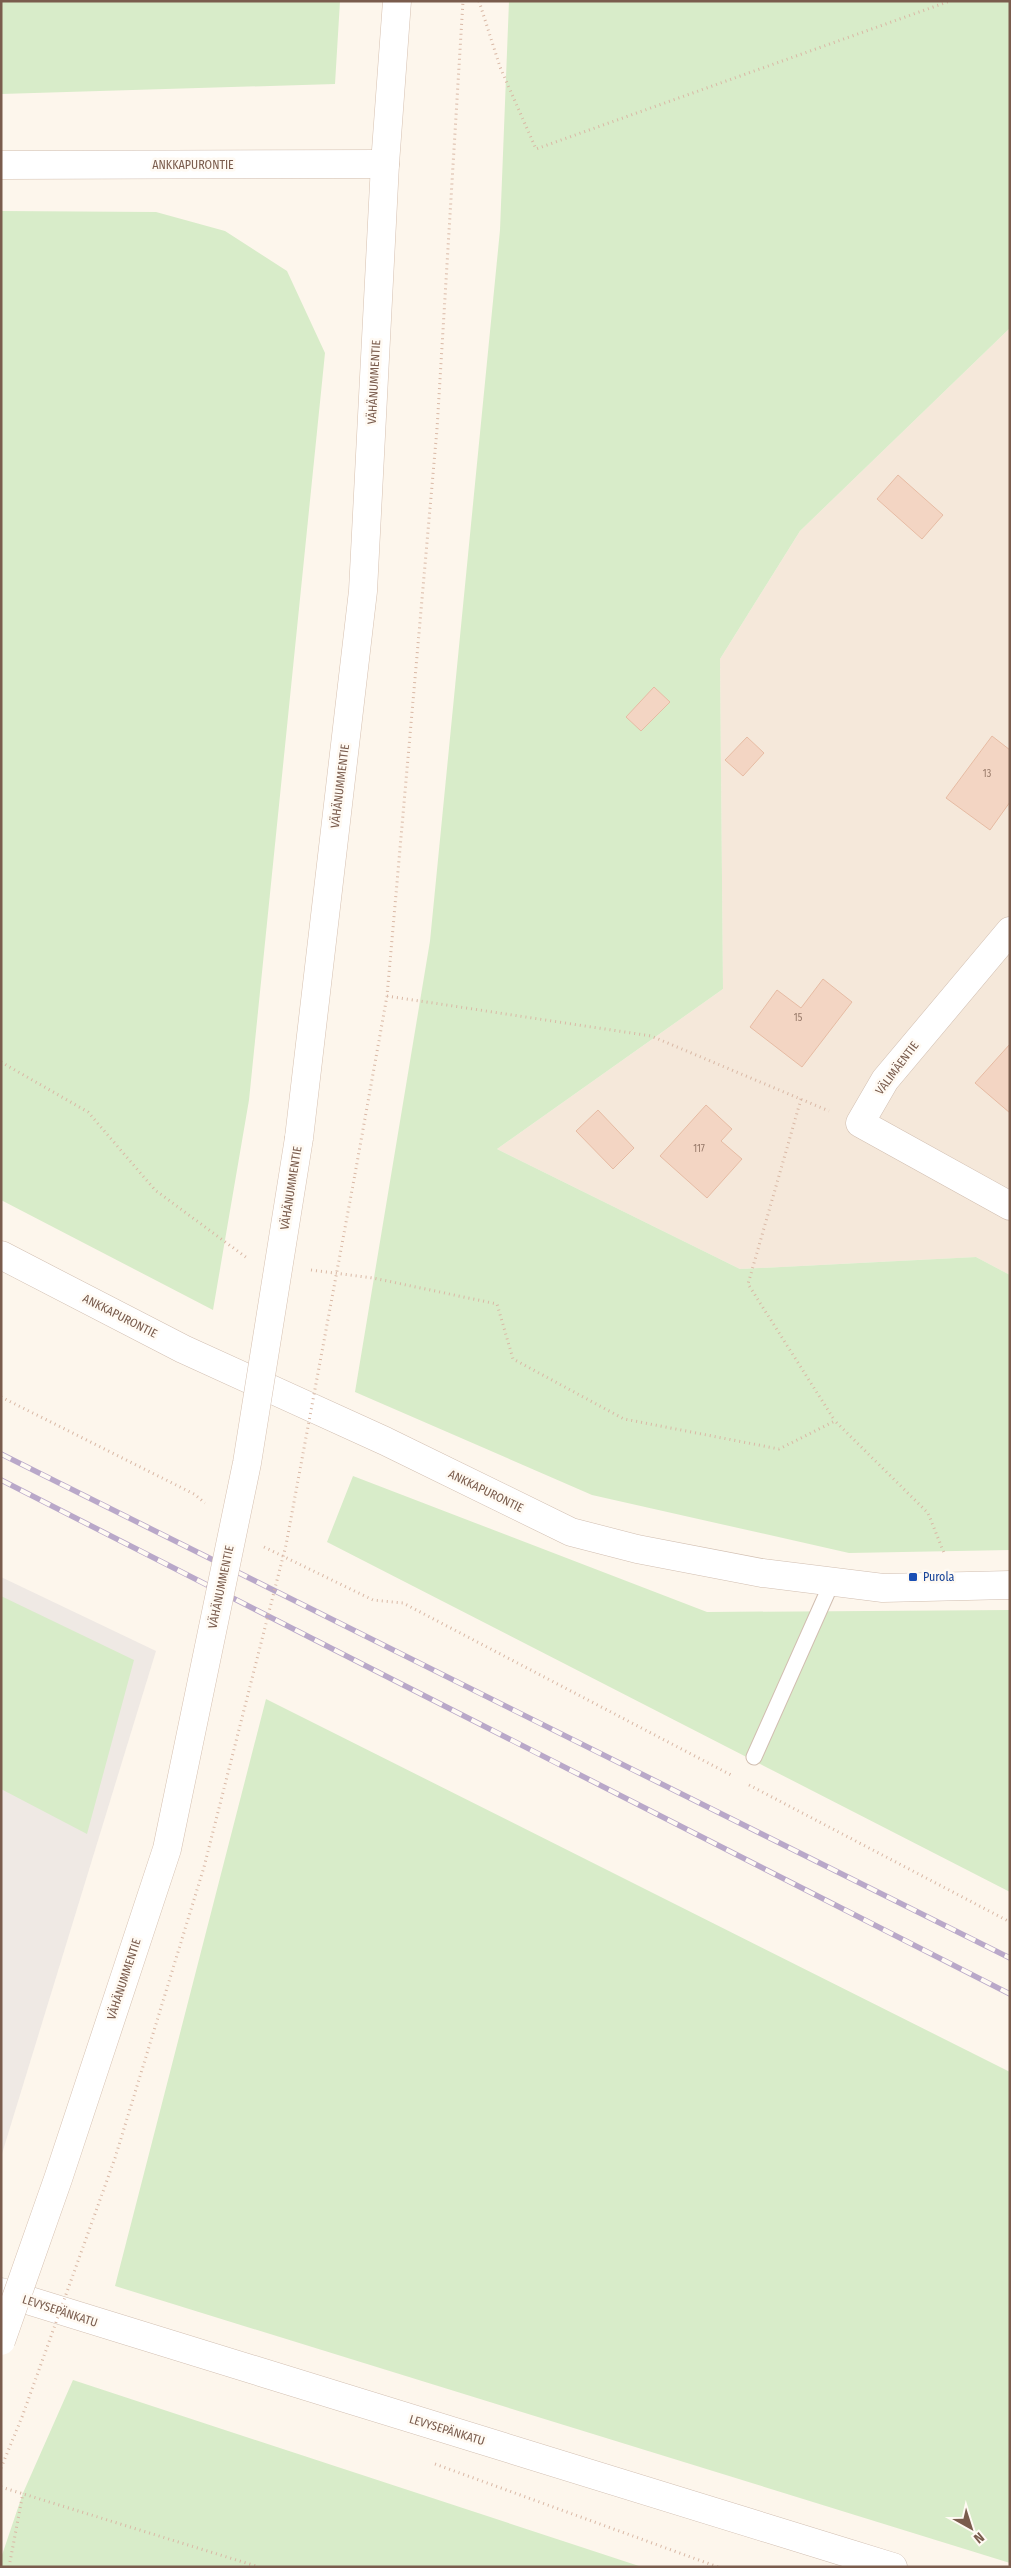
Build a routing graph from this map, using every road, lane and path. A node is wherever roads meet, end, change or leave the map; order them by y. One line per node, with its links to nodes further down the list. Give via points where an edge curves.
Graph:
1 (397, 1): 5 (street, VÄHÄNUMMENTIE)
2 (463, 1): 8 (path, via 437,429)
3 (479, 1): 4 (path, via 500,68 536,149)
4 (950, 1)
5 (386, 164): 6 (street, ANKKAPURONTIE); 27 (street, VÄHÄNUMMENTIE, bridge, via 363,590 299,1138 247,1463 167,1849 58,2180)
6 (1, 165)
7 (1010, 931): 11 (street, VÄLIMÄENTIE, via 885,1080)
8 (387, 996): 10 (path, via 651,1036); 12 (path)
9 (1, 1062): 15 (path, via 88,1112 155,1190)
10 (801, 1099): 11 (path); 18 (path, via 748,1284)
11 (860, 1123): 13 (street)
12 (355, 1174)
13 (1010, 1206)
14 (1, 1256): 21 (street, ANKKAPURONTIE, via 183,1349 385,1441 571,1532 637,1549 762,1573)
15 (251, 1261)
16 (308, 1269): 18 (path, via 373,1278 497,1304 513,1359 624,1419 779,1449)
17 (1, 1397): 19 (path, via 194,1494)
18 (835, 1421): 23 (path, via 928,1514)
19 (209, 1506)
20 (261, 1545): 25 (path, via 374,1600 403,1603)
21 (832, 1582): 23 (street, ANKKAPURONTIE, via 883,1588); 24 (lane)
22 (1010, 1585): 23 (street, ANKKAPURONTIE)
23 (958, 1587)
24 (754, 1756)
25 (1010, 1922)
26 (1, 2292): 36 (street, LEVYSEPÄNKATU)
27 (1, 2341)
28 (22, 2417): 30 (path)
29 (427, 2461): 35 (path)
30 (1, 2468)
31 (1, 2487): 32 (path)
32 (23, 2493): 33 (path); 34 (path)
33 (9, 2567)
34 (259, 2567)
35 (718, 2567)
36 (893, 2567)

